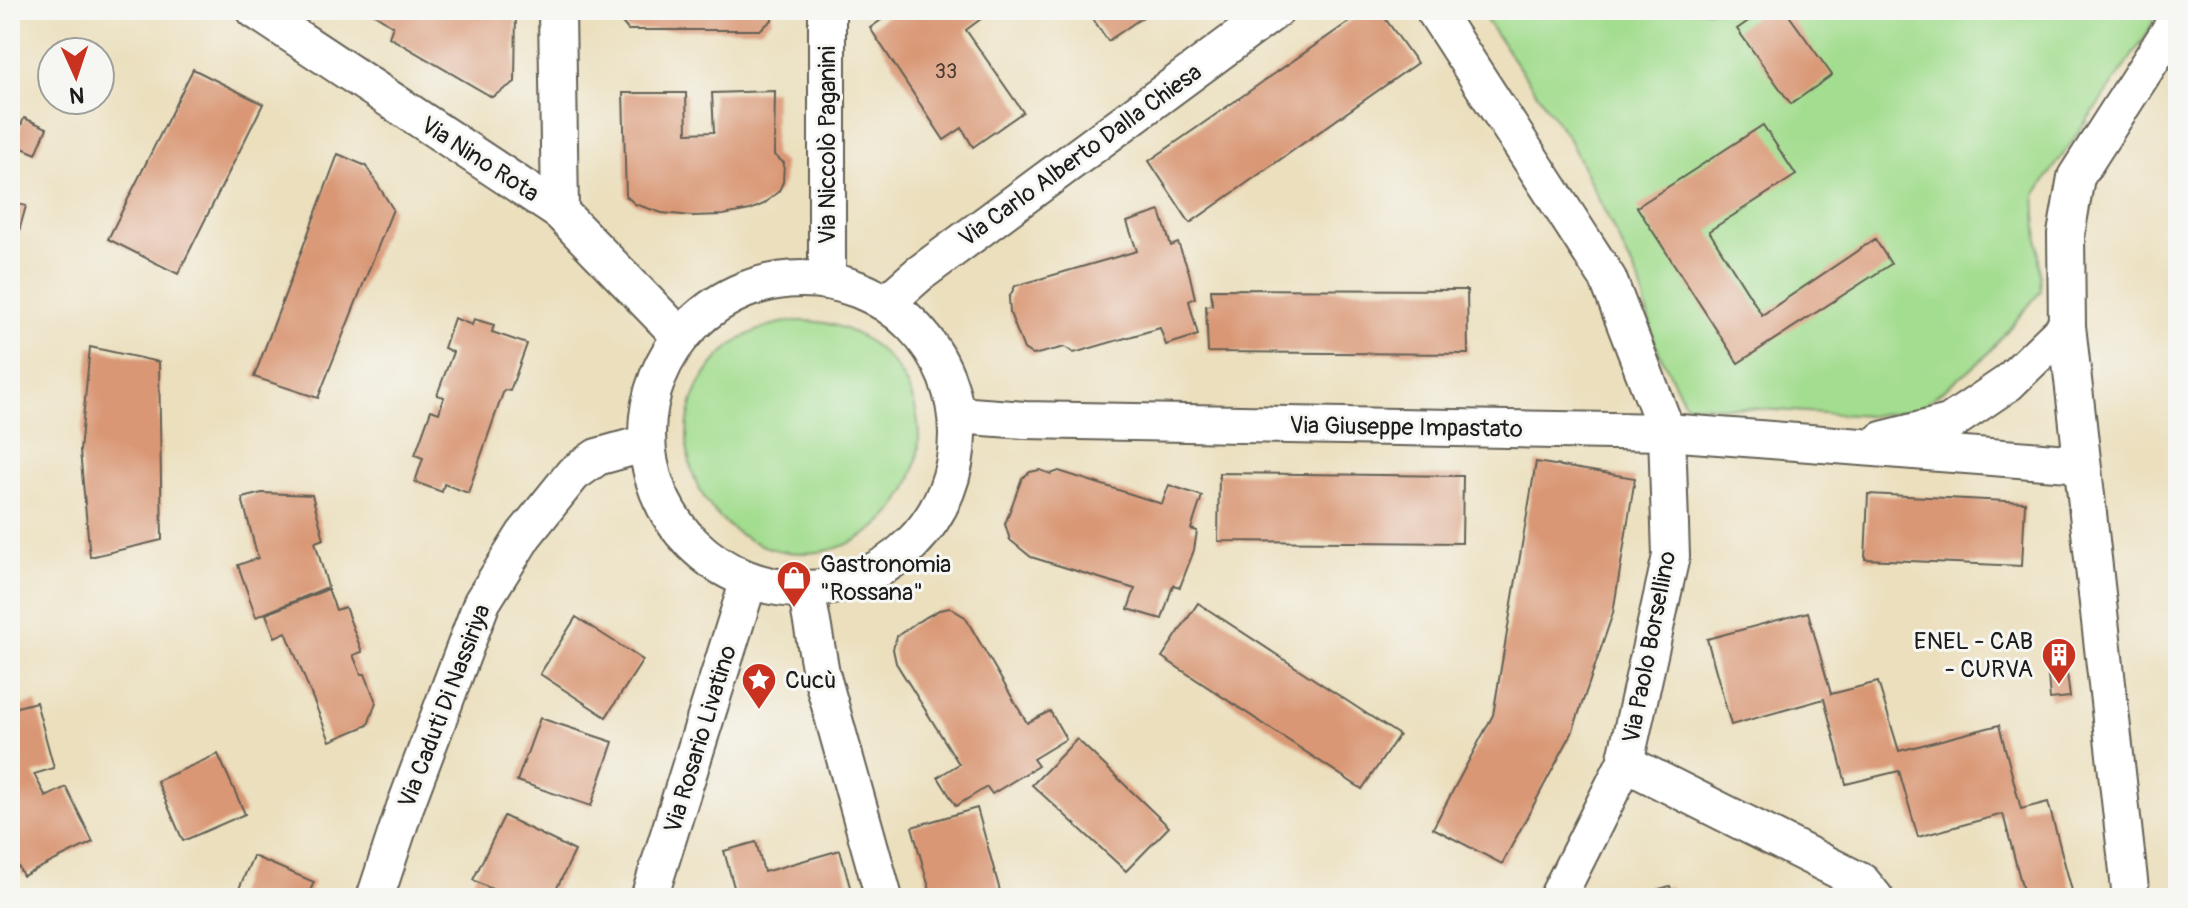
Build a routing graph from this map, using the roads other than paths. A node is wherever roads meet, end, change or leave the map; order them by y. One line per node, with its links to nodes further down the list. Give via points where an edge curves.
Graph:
1 (255, 10): 7 (street, Via Nino Rota)
2 (557, 10): 7 (street)
3 (827, 10): 8 (street, Via Niccolò Paganini)
4 (1276, 10): 9 (street, Via Carlo Alberto Dalla Chiesa)
5 (1434, 10): 13 (street, Via Paolo Borsellino, via 1608,279)
6 (2178, 18): 10 (street, via 2076,177 2066,234)
7 (560, 212): 11 (street, Via Nino Rota)
8 (827, 281): 9 (street); 11 (street, via 773,282 722,301)
9 (886, 303): 12 (street, via 921,333 945,370)
10 (2067, 326): 15 (street, Via Giuseppe Impastato, via 2008,383 1949,423); 16 (street)
11 (681, 337): 14 (street, via 661,369 649,405)
12 (957, 415): 13 (street, Via Giuseppe Impastato); 18 (street, via 957,458 944,499 921,535 888,564 849,583)
13 (1667, 432): 15 (street, Via Giuseppe Impastato); 19 (street, Via Paolo Borsellino, via 1671,556)
14 (647, 443): 17 (street, via 667,512 689,541 717,564); 20 (street, Via Caduti Di Nassiriya, via 597,457 573,474 524,535 482,602)
15 (1853, 448): 16 (street, Via Giuseppe Impastato)
16 (2082, 464): 25 (street)
17 (749, 580): 18 (street); 21 (street, Via Rosario Livatino)
18 (806, 589): 22 (street, via 821,673)
19 (1625, 763): 23 (street, Via Paolo Borsellino); 24 (street, via 1862,882)
20 (375, 898)
21 (649, 898)
22 (884, 898)
23 (1557, 898)
24 (1875, 898)
25 (2131, 898)

